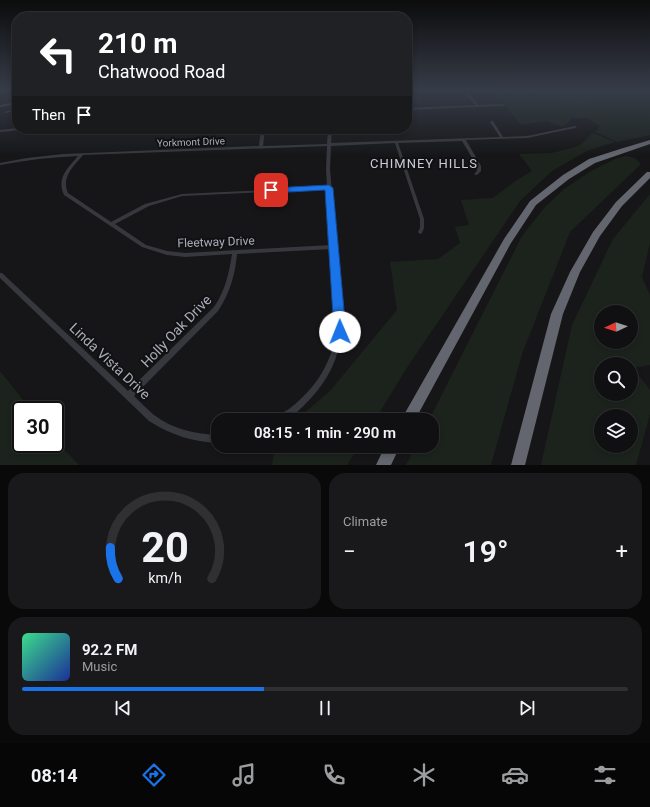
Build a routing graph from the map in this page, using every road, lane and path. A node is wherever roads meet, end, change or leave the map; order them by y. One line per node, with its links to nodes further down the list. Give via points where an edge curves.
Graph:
1 (492, 122): 7 (street)
2 (575, 127): 7 (street, Yorkmont Drive, via 536,136)
3 (12, 130): 4 (street)
4 (0, 131)
5 (262, 134): 12 (street)
6 (330, 134): 11 (street)
7 (502, 138): 8 (street, Yorkmont Drive)
8 (463, 139): 9 (street, Yorkmont Drive); 15 (street, via 479,166)
9 (396, 142): 11 (street, Yorkmont Drive); 19 (street, via 422,219)
10 (650, 142): 25 (highway, via 592,161 566,176 533,203 507,241)
11 (329, 145): 12 (street, Yorkmont Drive); 17 (street)
12 (261, 147): 13 (street, Yorkmont Drive)
13 (81, 154): 14 (street, Yorkmont Drive, via 40,157); 18 (street, Fleetway Drive, via 64,177 63,189 69,196)
14 (0, 164)
15 (476, 174)
16 (650, 174): 29 (highway, via 619,204 596,234 575,272 557,314)
17 (329, 188): 18 (street, via 182,195 147,204); 20 (street)
18 (111, 224): 21 (street, Fleetway Drive, via 144,246 167,254)
19 (420, 232)
20 (334, 247): 21 (street, Fleetway Drive); 24 (street, via 340,321 338,343 321,382 312,394)
21 (235, 252): 23 (street, Holly Oak Drive, via 229,286 216,309)
22 (0, 275): 23 (street, Linda Vista Drive)
23 (128, 396): 26 (street, Linda Vista Drive, via 152,418 171,430 196,438)
24 (289, 413)
25 (412, 413)
26 (211, 439)
27 (389, 453): 28 (highway)
28 (383, 465)
29 (518, 465)

